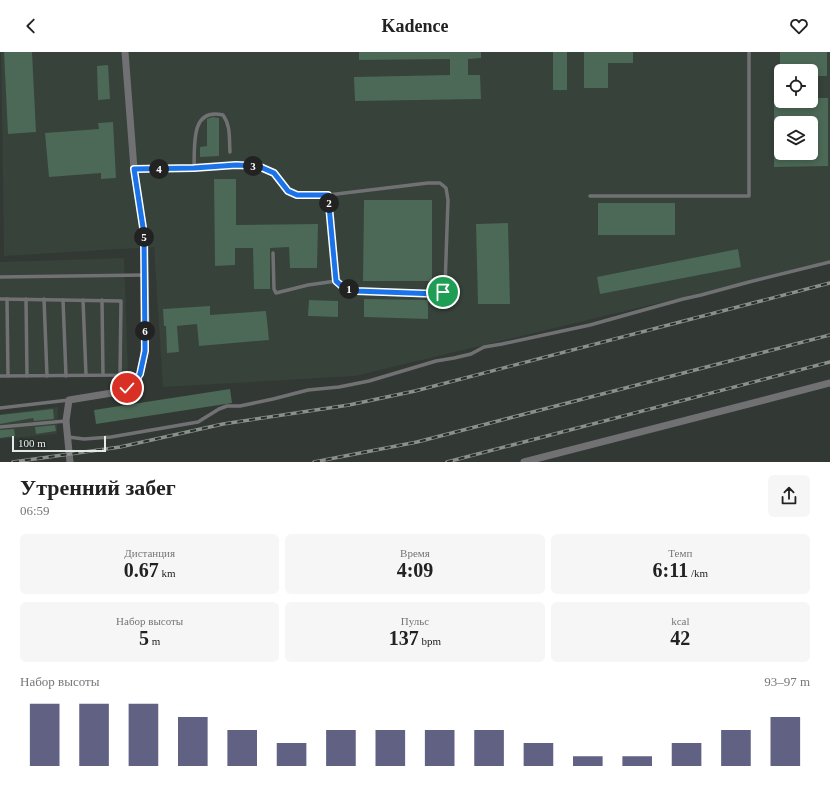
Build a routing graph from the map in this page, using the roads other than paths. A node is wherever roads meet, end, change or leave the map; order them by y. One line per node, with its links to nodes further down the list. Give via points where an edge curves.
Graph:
1 (126, 52): 5 (street)
2 (749, 52): 7 (lane, via 749,196)
3 (230, 152): 4 (lane, via 229,128 224,115 217,113 203,116 197,128)
4 (194, 168): 5 (lane); 6 (lane, via 258,166 274,173 288,191 297,195)
5 (134, 169): 10 (street, via 144,234)
6 (328, 195): 12 (lane); 12 (lane, via 440,183 446,188 448,200 443,292 438,294 356,291 344,288)
7 (590, 196)
8 (273, 253): 12 (lane, via 276,294 308,285)
9 (830, 262): 32 (lane, via 683,298 590,325 484,347 471,354 436,361 369,381 308,390 240,406 227,406 198,422 111,437)
10 (145, 275): 11 (lane); 28 (street, via 145,351 140,374 135,382 118,392)
11 (0, 277)
12 (336, 281)
13 (0, 299): 14 (lane)
14 (6, 299): 15 (lane); 22 (lane)
15 (26, 299): 16 (lane); 23 (lane)
16 (44, 300): 17 (lane); 24 (lane)
17 (63, 300): 18 (lane); 25 (lane)
18 (83, 300): 19 (lane); 26 (lane)
19 (102, 300): 20 (lane); 20 (lane, via 122,300 120,375)
20 (103, 375): 26 (lane)
21 (0, 376): 22 (lane)
22 (8, 376): 23 (lane)
23 (27, 376): 24 (lane)
24 (47, 376): 25 (lane)
25 (66, 376): 26 (lane)
26 (86, 376)
27 (830, 383): 34 (street)
28 (69, 400): 29 (lane); 30 (street)
29 (0, 408)
30 (66, 421): 31 (lane); 32 (street)
31 (0, 427)
32 (68, 437): 33 (street)
33 (70, 462)
34 (524, 462)

